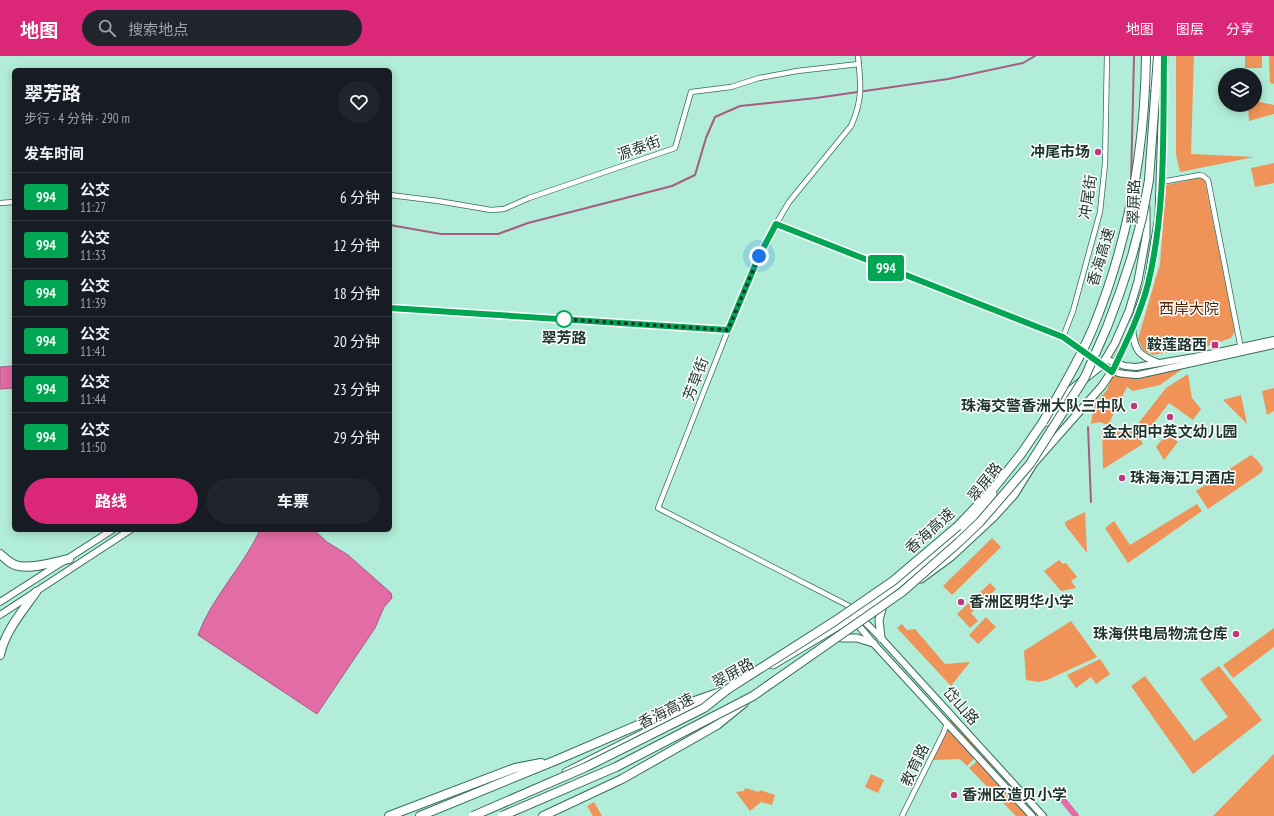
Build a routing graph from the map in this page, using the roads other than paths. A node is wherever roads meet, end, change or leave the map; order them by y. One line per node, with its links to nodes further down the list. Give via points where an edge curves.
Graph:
1 (859, 56): 7 (street, 芳草街)
2 (1107, 56): 18 (street, 冲尾街, via 1105,164 1100,212 1073,311)
3 (1146, 56): 40 (highway, 香海高速, bridge, via 1136,178 1119,253 1095,324 1043,422 1022,454 958,526 893,581)
4 (1153, 56): 13 (main road, 翠屏路, via 1146,237)
5 (1158, 56): 41 (highway, 香海高速, bridge, via 1148,180 1140,226 1107,327 1085,377 1072,399 1030,464 980,522 959,542 902,592)
6 (1164, 56): 8 (main road, 翠屏路)
7 (859, 64): 9 (street, 源泰街, via 796,71 732,86 691,92 675,148 504,209 491,210); 12 (street, 芳草街, via 860,96 851,126 789,202)
8 (1161, 182): 14 (main road, 翠屏路, via 1160,216); 21 (street, via 1200,175 1208,180)
9 (392, 195)
10 (12, 202): 11 (street)
11 (0, 203)
12 (776, 224): 16 (street, 芳草街, via 759,256); 18 (street)
13 (1138, 281): 14 (main road); 22 (main road, 翠屏路, via 1115,343)
14 (1148, 283): 17 (main road, 翠屏路)
15 (392, 308): 16 (street)
16 (728, 330): 34 (street, 芳草街, via 658,508 849,606)
17 (1132, 330): 23 (main road, 翠屏路); 24 (street, via 1136,349 1147,358)
18 (1063, 337): 22 (street)
19 (1274, 340): 21 (street)
20 (1274, 345): 21 (street)
21 (1242, 350): 24 (street); 25 (street, via 1138,375)
22 (1103, 362): 23 (street); 25 (street); 34 (main road, 翠屏路, via 1068,392 1023,456 975,517 898,585)
23 (1116, 363): 24 (street, via 1136,367); 25 (main road, 翠屏路)
24 (1161, 364)
25 (1112, 372): 32 (main road, 翠屏路, via 1034,463 1014,495 994,517 951,557)
26 (109, 532): 29 (street)
27 (127, 532): 30 (street)
28 (0, 554): 29 (highway, via 11,564 19,566)
29 (69, 559): 31 (street)
30 (36, 592): 33 (street); 39 (highway, via 10,629)
31 (0, 602)
32 (882, 609): 35 (main road, 翠屏路); 37 (main road, via 879,620)
33 (0, 615)
34 (854, 616): 35 (street, 岱山路); 46 (main road, 翠屏路, via 741,684 568,771)
35 (862, 624): 36 (main road, 翠屏路); 37 (street, 岱山路); 38 (street, 岱山路)
36 (841, 638): 38 (main road, via 857,638); 49 (main road, 翠屏路, via 756,691 690,728)
37 (881, 638): 53 (street, 岱山路)
38 (873, 643): 42 (street, 岱山路)
39 (0, 655)
40 (728, 689): 43 (highway, via 689,702); 47 (highway, 香海高速, bridge, via 704,708 611,755)
41 (753, 696): 48 (highway, 香海高速, bridge, via 616,767); 50 (highway, bridge, via 717,725 663,756 622,779)
42 (947, 723): 51 (street, 教育路); 52 (street, 岱山路)
43 (559, 759): 44 (highway, via 515,768); 45 (highway)
44 (389, 816)
45 (420, 816)
46 (467, 816)
47 (473, 816)
48 (502, 816)
49 (506, 816)
50 (543, 816)
51 (902, 816)
52 (1032, 816)
53 (1043, 816)

